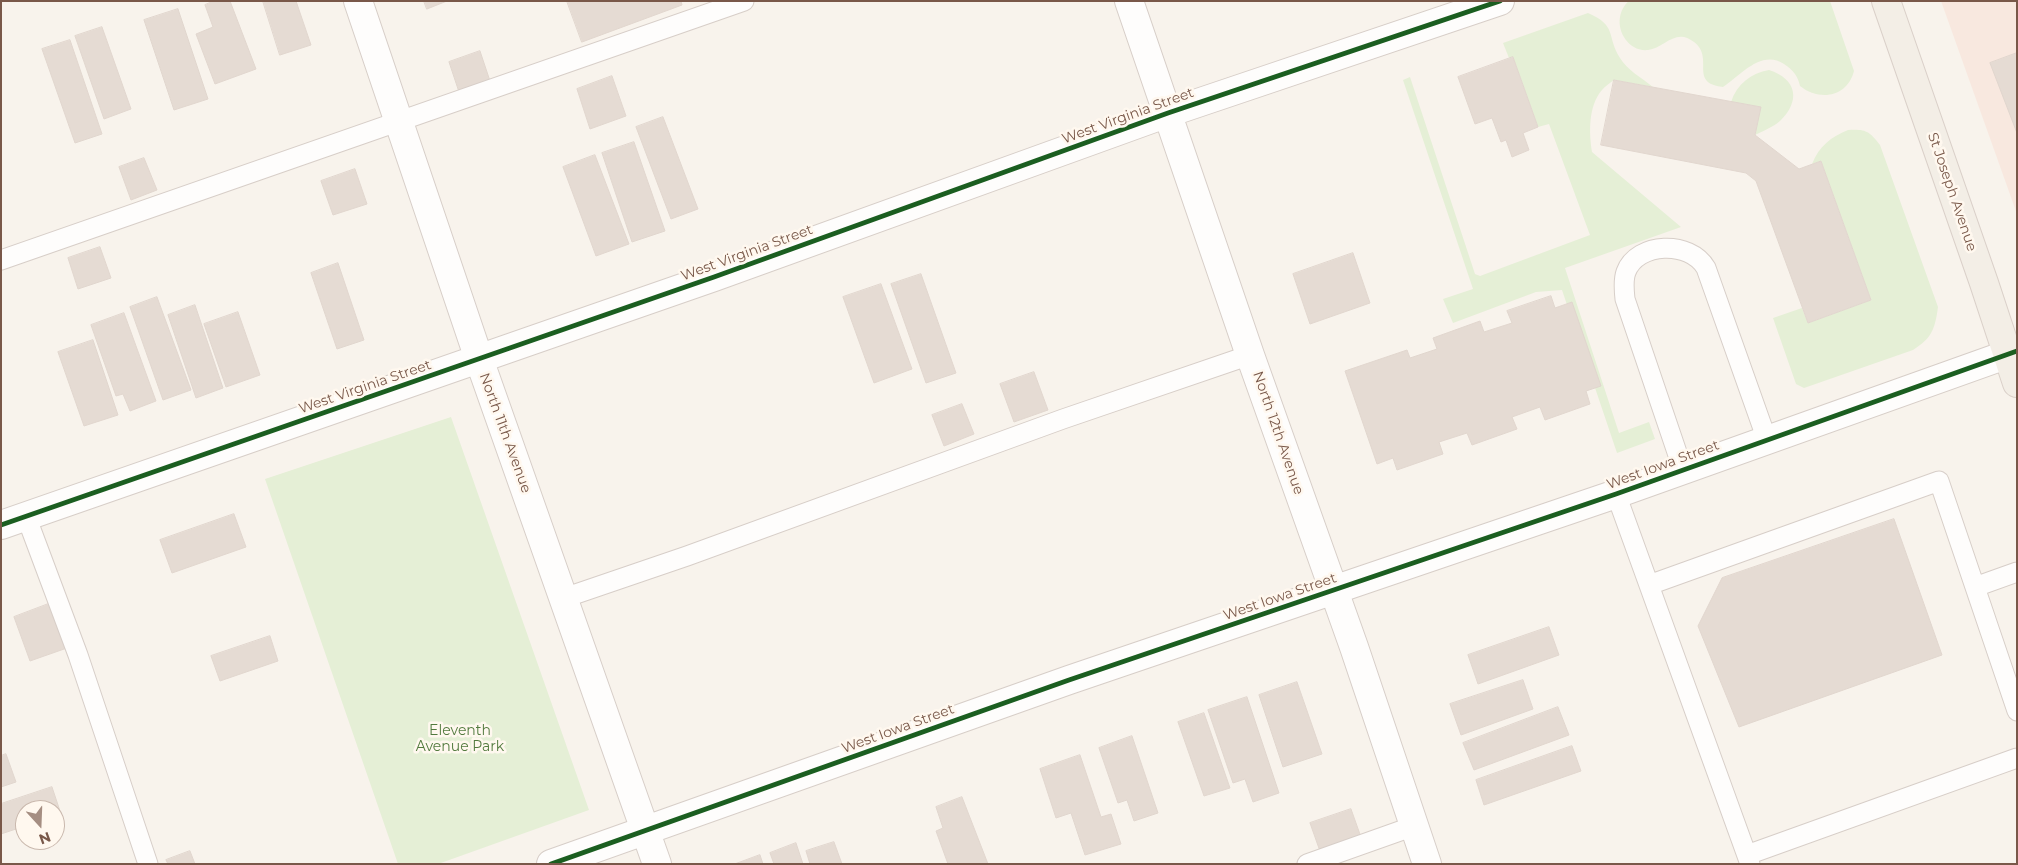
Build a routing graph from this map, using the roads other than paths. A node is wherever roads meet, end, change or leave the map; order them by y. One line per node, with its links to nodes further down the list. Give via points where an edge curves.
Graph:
1 (358, 1): 7 (street, North 11th Avenue)
2 (744, 1): 7 (lane)
3 (1129, 1): 6 (street, North 12th Avenue)
4 (1500, 1): 6 (street, West Virginia Street)
5 (1886, 1): 9 (main road, St Joseph Avenue, via 1981,274)
6 (1168, 114): 10 (street, North 12th Avenue); 11 (street, West Virginia Street)
7 (399, 121): 8 (lane); 11 (street, North 11th Avenue)
8 (1, 260)
9 (2012, 353): 12 (main road, St Joseph Avenue); 13 (street, West Iowa Street)
10 (1250, 355): 20 (street, North 12th Avenue); 21 (lane)
11 (479, 359): 16 (street, West Virginia Street); 21 (street, North 11th Avenue)
12 (2017, 383)
13 (1767, 440): 14 (street, West Iowa Street); 14 (lane, via 1701,259 1691,252 1675,248 1654,249 1637,258 1626,271 1625,299)
14 (1683, 470): 15 (street, West Iowa Street)
15 (1616, 494): 18 (lane); 20 (street, West Iowa Street)
16 (14, 520): 27 (lane, via 78,655)
17 (2017, 572): 19 (lane)
18 (1649, 585): 19 (lane, via 1939,481); 26 (lane)
19 (1975, 587): 22 (lane)
20 (1334, 591): 24 (street, North 12th Avenue); 25 (street, West Iowa Street)
21 (564, 598): 25 (street, North 11th Avenue)
22 (2017, 710)
23 (2017, 758): 26 (lane)
24 (1414, 826): 30 (lane); 31 (street, North 12th Avenue)
25 (646, 831): 28 (street, West Iowa Street); 29 (street, North 11th Avenue)
26 (1748, 860)
27 (148, 864)
28 (551, 864)
29 (657, 864)
30 (1307, 864)
31 (1427, 864)

